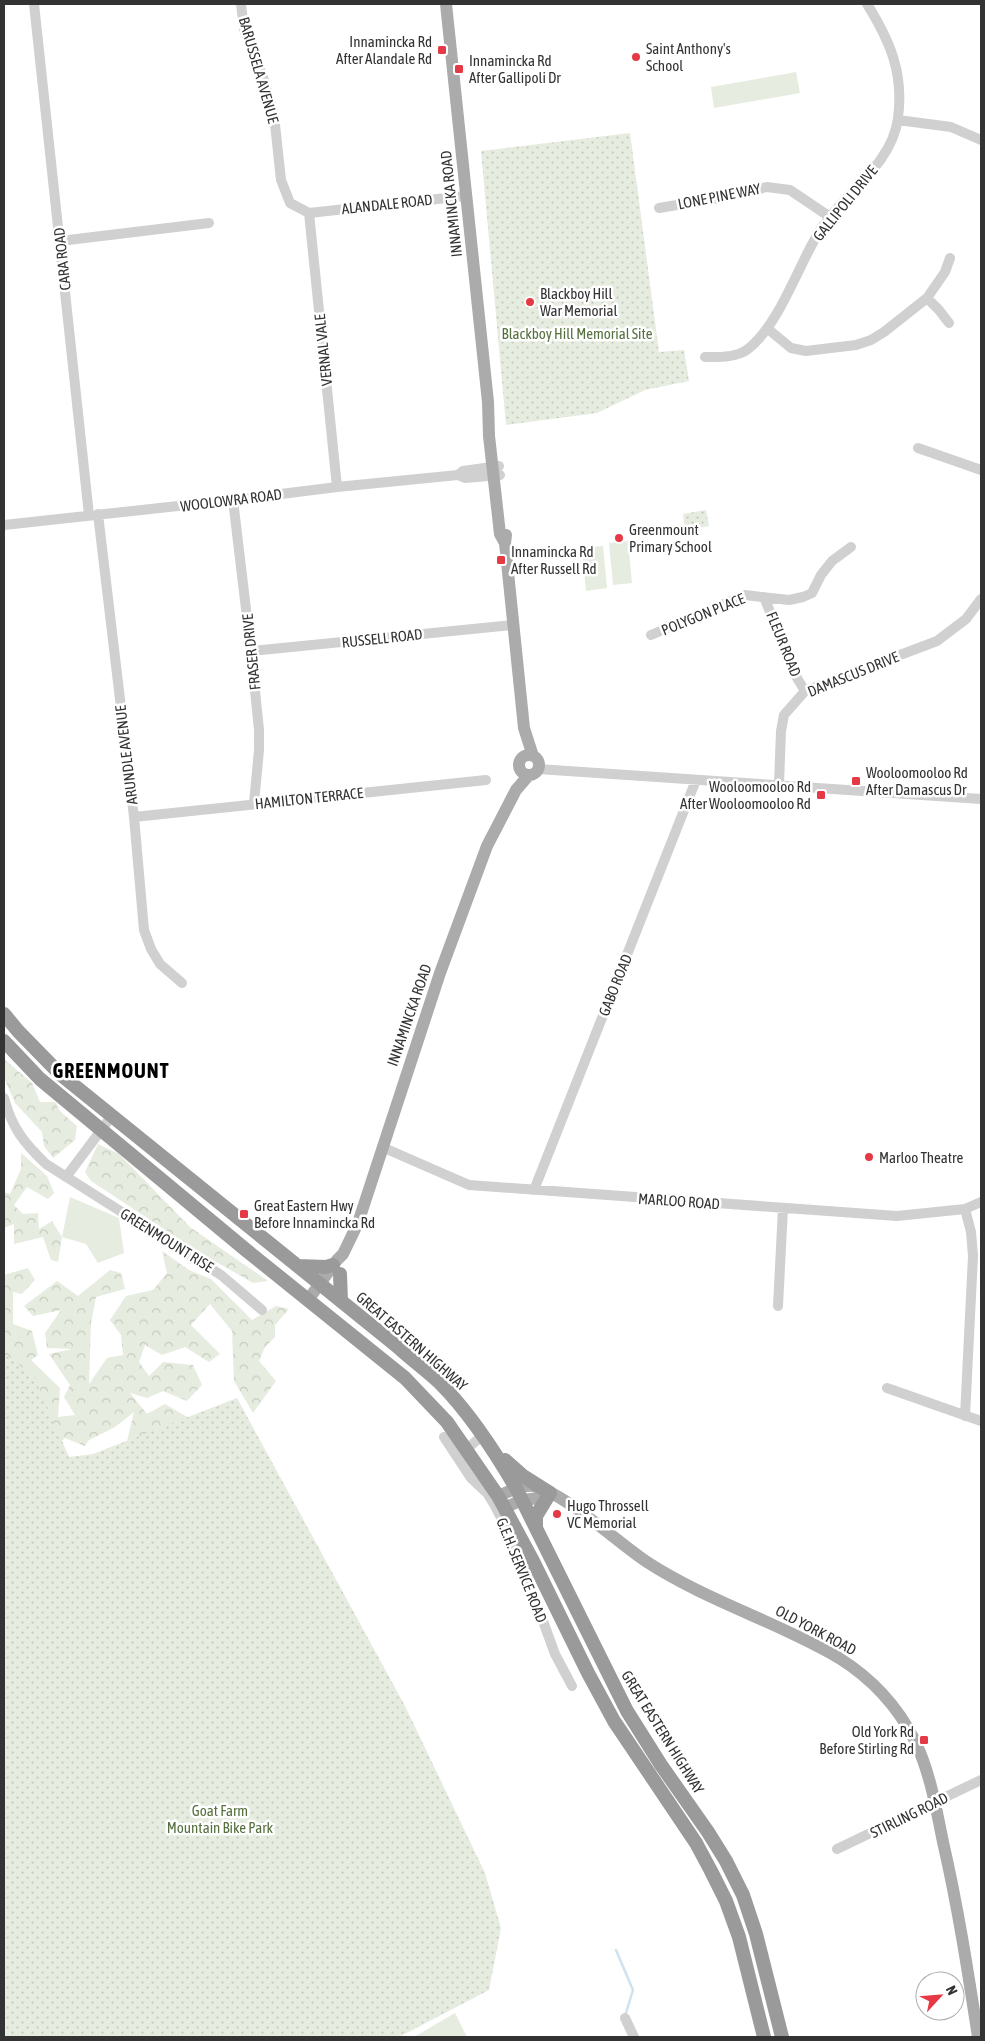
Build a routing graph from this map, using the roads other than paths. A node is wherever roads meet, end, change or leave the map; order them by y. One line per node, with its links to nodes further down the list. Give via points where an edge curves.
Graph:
1 (34, 4): 12 (street, CARA ROAD)
2 (241, 4): 9 (street, BARUSSELA AVENUE, via 244,29 274,115 281,180 290,202)
3 (446, 4): 7 (main road, INNAMINCKA ROAD)
4 (867, 4): 5 (street, GALLIPOLI DRIVE, via 892,49 899,95)
5 (898, 120): 6 (street, via 951,127); 10 (street, GALLIPOLI DRIVE, via 877,164)
6 (981, 140)
7 (465, 196): 9 (street, ALANDALE ROAD); 20 (main road, INNAMINCKA ROAD, via 488,402 496,436)
8 (659, 208): 10 (street, LONE PINE WAY, via 767,187 790,190)
9 (309, 213): 21 (street, VERNAL VALE)
10 (830, 217): 16 (street, GALLIPOLI DRIVE)
11 (209, 222): 12 (street)
12 (60, 241): 23 (street, CARA ROAD)
13 (950, 258): 14 (street, via 945,272)
14 (927, 298): 15 (street); 16 (street, via 884,332 856,345 806,351 791,348)
15 (949, 323)
16 (768, 329): 17 (street, GALLIPOLI DRIVE, via 747,350 729,357)
17 (705, 357)
18 (918, 448): 19 (street)
19 (981, 470)
20 (496, 471): 21 (street, WOOLOWRA ROAD, via 465,478 458,475); 28 (main road, INNAMINCKA ROAD, via 507,533 505,543)
21 (338, 487): 22 (street, WOOLOWRA ROAD)
22 (233, 500): 23 (street, WOOLOWRA ROAD); 30 (street, FRASER DRIVE)
23 (94, 515): 24 (street, WOOLOWRA ROAD); 38 (street, ARUNDLE AVENUE)
24 (4, 525)
25 (851, 547): 26 (street, POLYGON PLACE, via 832,561 812,593 789,600)
26 (764, 597): 29 (street, POLYGON PLACE, via 746,595); 31 (street, FLEUR ROAD)
27 (981, 599): 31 (street, DAMASCUS DRIVE, via 966,619 937,641)
28 (513, 625): 30 (street, RUSSELL ROAD); 32 (main road, INNAMINCKA ROAD, via 524,728 522,738)
29 (651, 635)
30 (251, 651): 37 (street, FRASER DRIVE, via 259,750)
31 (805, 690): 35 (street, DAMASCUS DRIVE, via 784,715)
32 (530, 765): 34 (street); 45 (main road, INNAMINCKA ROAD, via 515,785 516,790 487,846 440,973)
33 (486, 780): 37 (street, HAMILTON TERRACE)
34 (696, 780): 35 (street); 47 (street, GABO ROAD)
35 (780, 784): 36 (street)
36 (981, 799)
37 (254, 803): 38 (street, HAMILTON TERRACE)
38 (134, 818): 39 (street, ARUNDLE AVENUE, via 144,930 160,964)
39 (182, 982)
40 (4, 1014): 43 (highway, GREAT EASTERN HIGHWAY, via 37,1052)
41 (4, 1040): 44 (highway, via 40,1079)
42 (4, 1098): 46 (street, GREENMOUNT RISE, via 14,1128 28,1146 46,1164)
43 (111, 1117): 44 (street); 52 (highway, GREAT EASTERN HIGHWAY)
44 (101, 1130): 46 (street); 55 (highway)
45 (382, 1147): 47 (street, MARLOO ROAD, via 469,1185); 51 (main road, INNAMINCKA ROAD, via 358,1223)
46 (66, 1177): 57 (street, GREENMOUNT RISE, via 221,1275)
47 (534, 1190): 49 (street, MARLOO ROAD)
48 (981, 1202): 50 (street, MARLOO ROAD)
49 (783, 1208): 50 (street, MARLOO ROAD, via 897,1216); 56 (street)
50 (965, 1209): 59 (street, via 973,1256)
51 (339, 1264): 52 (highway); 53 (main road, INNAMINCKA ROAD); 54 (highway)
52 (298, 1266): 53 (highway, GREAT EASTERN HIGHWAY)
53 (324, 1287): 54 (highway, GREAT EASTERN HIGHWAY); 55 (main road, INNAMINCKA ROAD)
54 (341, 1301): 62 (highway, GREAT EASTERN HIGHWAY, via 439,1382)
55 (312, 1303): 63 (highway, via 405,1378 447,1422)
56 (778, 1306)
57 (262, 1310)
58 (887, 1388): 59 (street)
59 (966, 1416): 60 (street)
60 (981, 1421)
61 (444, 1437): 63 (street, G.E.H. SERVICE ROAD)
62 (486, 1440): 63 (street); 64 (highway, via 511,1467); 65 (highway, GREAT EASTERN HIGHWAY)
63 (463, 1453): 66 (highway); 68 (street, G.E.H. SERVICE ROAD, via 471,1478 496,1506 516,1548 556,1654)
64 (550, 1492): 65 (main road, via 540,1498); 67 (highway, via 536,1516); 70 (main road, OLD YORK ROAD, via 648,1563 826,1651 853,1668 902,1718 928,1775)
65 (520, 1494): 66 (main road); 67 (highway, GREAT EASTERN HIGHWAY)
66 (501, 1502): 74 (highway, via 614,1721 696,1843 711,1871 739,1937)
67 (536, 1526): 75 (highway, GREAT EASTERN HIGHWAY, via 627,1711 708,1832 742,1894 756,1934)
68 (572, 1686)
69 (981, 1780): 70 (street, STIRLING ROAD)
70 (935, 1802): 71 (street, STIRLING ROAD); 76 (main road, OLD YORK ROAD, via 956,1899)
71 (837, 1849)
72 (625, 2018): 73 (street)
73 (634, 2037)
74 (764, 2037)
75 (782, 2037)
76 (978, 2037)

